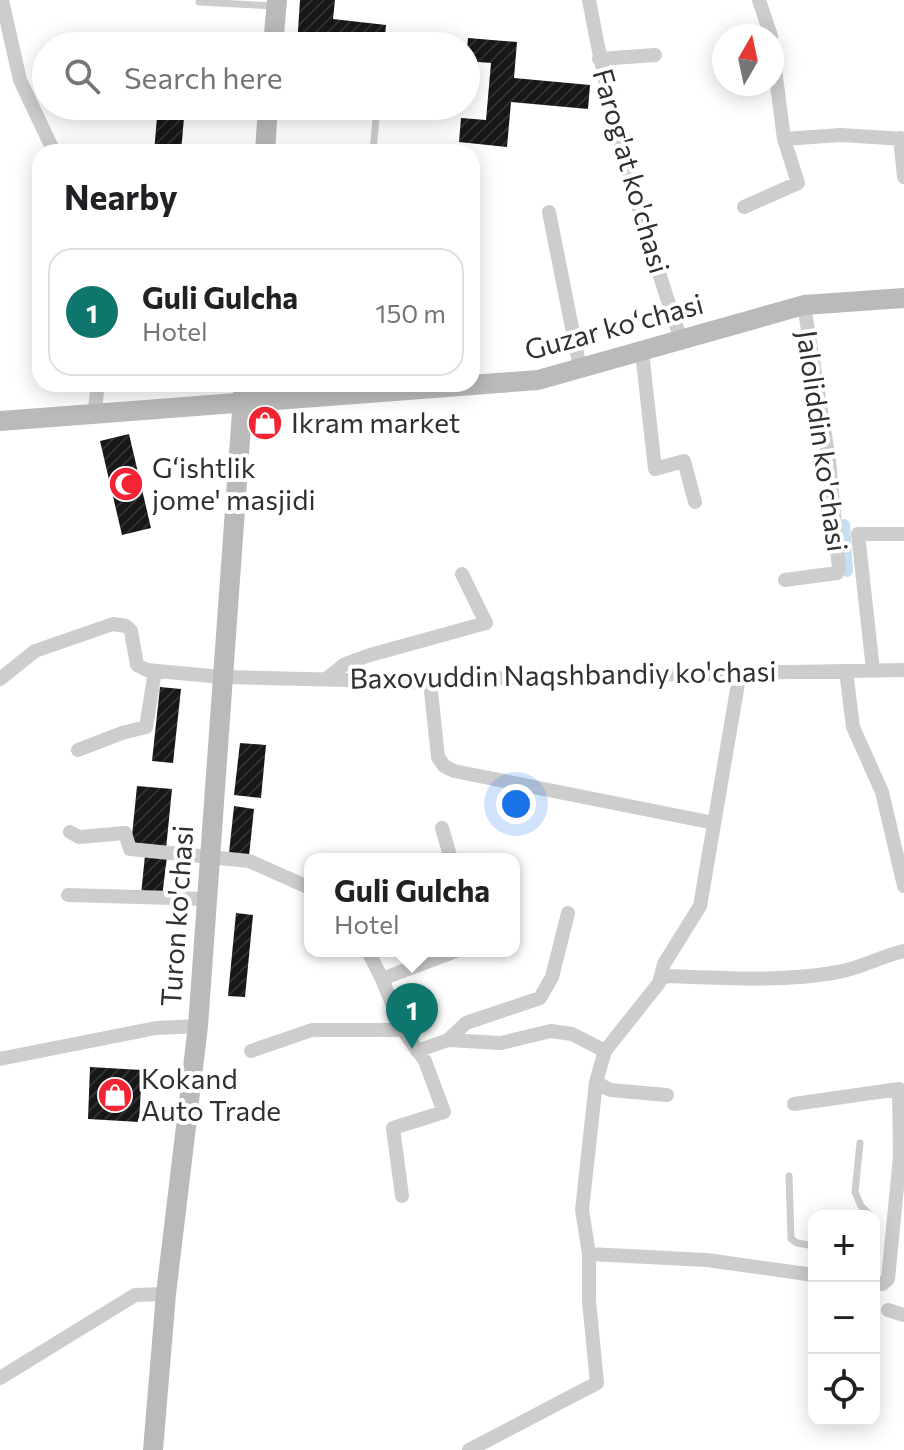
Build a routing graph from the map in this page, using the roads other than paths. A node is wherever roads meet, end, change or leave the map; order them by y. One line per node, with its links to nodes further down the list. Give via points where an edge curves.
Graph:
1 (2, 0): 11 (street, via 20,80)
2 (589, 0): 9 (street, Farog'at ko'chasi)
3 (759, 0): 6 (street)
4 (199, 2): 5 (lane)
5 (277, 3): 7 (main road)
6 (767, 24)
7 (274, 32)
8 (655, 55): 9 (street)
9 (599, 59): 25 (street, Farog'at ko'chasi, via 637,210)
10 (778, 96): 15 (street)
11 (32, 105)
12 (39, 120): 17 (street)
13 (267, 120): 18 (main road)
14 (376, 120): 19 (lane)
15 (784, 139): 16 (street); 21 (street, via 798,183)
16 (902, 139): 20 (street)
17 (50, 144)
18 (266, 144)
19 (374, 144)
20 (904, 177)
21 (744, 207)
22 (549, 212): 27 (street)
23 (904, 298): 24 (main road, Guzar koʻchasi)
24 (804, 305): 25 (main road, Guzar koʻchasi); 37 (street, Jaloliddin ko'chasi, via 829,460 839,569)
25 (681, 340): 26 (main road, Guzar koʻchasi)
26 (642, 352): 27 (main road, Guzar koʻchasi); 34 (street, via 655,469 684,461)
27 (580, 368): 28 (main road, Guzar koʻchasi, via 538,380)
28 (480, 383)
29 (97, 392): 32 (street)
30 (290, 392): 31 (main road, Guzar koʻchasi)
31 (243, 394): 32 (main road, Guzar koʻchasi); 43 (main road, Turon ko'chasi)
32 (94, 416): 33 (main road, Guzar koʻchasi)
33 (0, 421)
34 (695, 502)
35 (904, 534): 38 (street, Jaloliddin ko'chasi, via 858,534)
36 (462, 574): 45 (street, via 486,623 370,655 345,664)
37 (785, 580)
38 (873, 670): 39 (street, Baxovuddin Naqshbandiy ko'chasi); 41 (street, Baxovuddin Naqshbandiy ko'chasi)
39 (904, 670)
40 (155, 671): 43 (street, Baxovuddin Naqshbandiy ko'chasi); 44 (street, via 137,665 131,631 113,624 35,651); 47 (street, via 146,727)
41 (846, 671): 42 (street, Baxovuddin Naqshbandiy ko'chasi); 54 (street, via 853,727 882,792)
42 (740, 672): 46 (street, Baxovuddin Naqshbandiy ko'chasi); 48 (street)
43 (222, 677): 45 (street, Baxovuddin Naqshbandiy ko'chasi); 52 (main road, Turon ko'chasi)
44 (0, 679)
45 (326, 679): 46 (street, Baxovuddin Naqshbandiy ko'chasi)
46 (430, 682): 48 (street, via 438,757 454,771)
47 (78, 750)
48 (714, 823): 62 (street, via 700,906)
49 (442, 828): 51 (street)
50 (70, 832): 52 (street, via 79,837 125,833 130,849)
51 (449, 853)
52 (210, 855): 53 (street, via 259,864); 56 (main road, Turon ko'chasi)
53 (304, 885)
54 (904, 886)
55 (68, 895): 56 (street)
56 (207, 899): 63 (main road, Turon ko'chasi)
57 (568, 913): 65 (street, via 552,977 540,998 466,1023)
58 (904, 951): 62 (street, via 823,975)
59 (371, 957): 61 (street)
60 (440, 957): 61 (street)
61 (382, 979): 64 (street)
62 (660, 979): 68 (street)
63 (198, 1026): 69 (street, via 156,1028); 81 (main road, Turon ko'chasi)
64 (403, 1030): 66 (street, via 312,1030); 67 (street)
65 (448, 1040): 67 (street); 68 (street, via 501,1043 551,1031 572,1034)
66 (251, 1051)
67 (417, 1051): 75 (street, via 444,1112 393,1128)
68 (605, 1051): 70 (street)
69 (0, 1059)
70 (596, 1082): 71 (street, via 610,1090); 78 (street, via 582,1210)
71 (667, 1095)
72 (794, 1104): 80 (street, via 899,1089 900,1157 888,1279)
73 (860, 1143): 76 (lane, via 855,1192)
74 (789, 1176): 77 (lane, via 791,1239)
75 (402, 1196)
76 (865, 1210)
77 (808, 1245)
78 (589, 1254): 79 (street, via 707,1260); 86 (street, via 597,1383)
79 (808, 1274)
80 (880, 1284)
81 (166, 1294): 84 (street, via 135,1295); 85 (main road, Turon ko'chasi)
82 (888, 1310): 83 (street)
83 (904, 1315)
84 (0, 1378)
85 (153, 1450)
86 (469, 1450)

